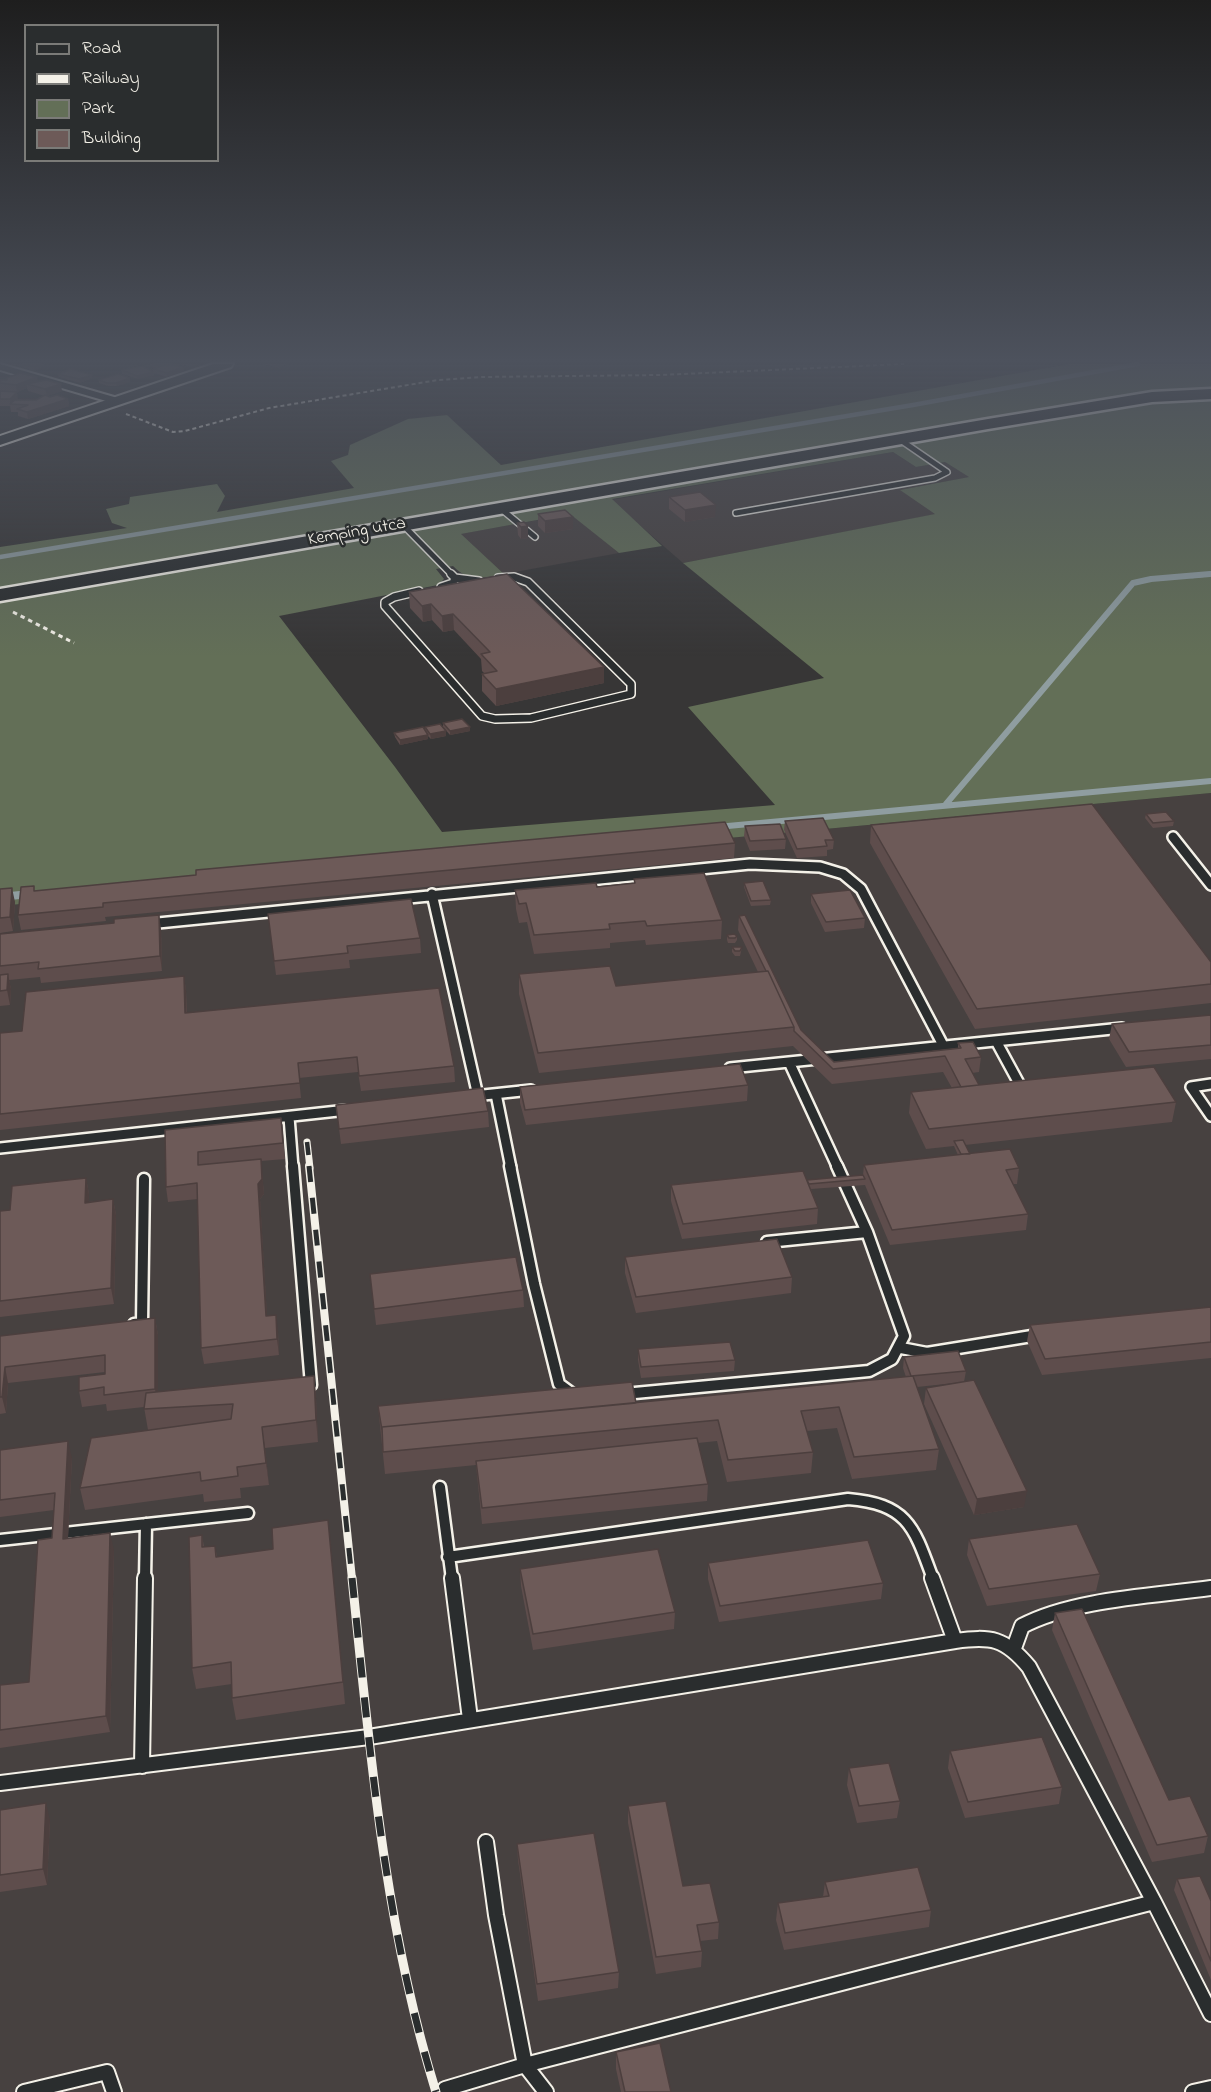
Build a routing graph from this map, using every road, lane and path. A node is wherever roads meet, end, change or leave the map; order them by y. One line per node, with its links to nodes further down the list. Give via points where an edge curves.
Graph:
1 (768, 462): 3 (main road, Kemping utca)
2 (934, 462): 4 (lane, via 944,468 945,474)
3 (500, 508): 5 (main road, Kemping utca); 6 (lane)
4 (736, 513)
5 (403, 525): 7 (lane); 8 (main road, Kemping utca)
6 (535, 537)
7 (455, 578): 7 (lane, via 451,585 394,597 385,606 482,716 512,721 625,697 633,691 631,684 526,581 508,577 469,582)
8 (0, 595)
9 (8, 611): 10 (path)
10 (74, 643)
11 (1173, 837): 12 (lane)
12 (1211, 885)
13 (432, 894): 14 (lane); 17 (lane, via 750,864 820,867 843,874 861,889); 24 (lane)
14 (140, 925)
15 (1132, 1026): 16 (lane)
16 (996, 1041): 17 (lane); 21 (lane)
17 (944, 1047): 18 (lane)
18 (789, 1062): 19 (lane); 31 (lane)
19 (719, 1070)
20 (1211, 1084): 27 (lane, via 1191,1087)
21 (1021, 1087)
22 (543, 1089): 23 (lane)
23 (496, 1094): 24 (lane); 38 (lane, via 534,1284 559,1384 567,1392)
24 (478, 1096): 25 (lane)
25 (466, 1097)
26 (360, 1109): 28 (lane)
27 (1211, 1116)
28 (289, 1117): 29 (lane); 36 (lane)
29 (0, 1148)
30 (144, 1179): 33 (lane, via 142,1323)
31 (867, 1232): 32 (lane); 35 (lane, via 904,1336)
32 (761, 1242)
33 (118, 1326)
34 (1045, 1334): 35 (lane, via 927,1353)
35 (901, 1348): 37 (lane, via 886,1365 869,1371)
36 (311, 1385)
37 (612, 1395)
38 (589, 1397)
39 (440, 1487): 43 (lane)
40 (248, 1513): 41 (lane)
41 (146, 1524): 42 (lane); 48 (lane)
42 (0, 1540)
43 (448, 1557): 45 (lane, via 866,1499 892,1509 912,1526); 47 (lane)
44 (1211, 1588): 46 (lane, via 1043,1615 1023,1626)
45 (956, 1641): 46 (lane, via 989,1638); 47 (lane)
46 (1014, 1648): 51 (lane, via 1029,1667)
47 (470, 1719): 48 (lane, via 369,1737)
48 (142, 1766): 49 (lane)
49 (0, 1783)
50 (486, 1842): 53 (lane)
51 (1154, 1902): 52 (lane); 53 (lane)
52 (1211, 2014)
53 (525, 2065): 55 (lane); 58 (lane)
54 (1211, 2088): 59 (lane)
55 (445, 2089)
56 (24, 2092): 57 (lane, via 107,2072)
57 (114, 2092)
58 (546, 2092)
59 (1193, 2092)

